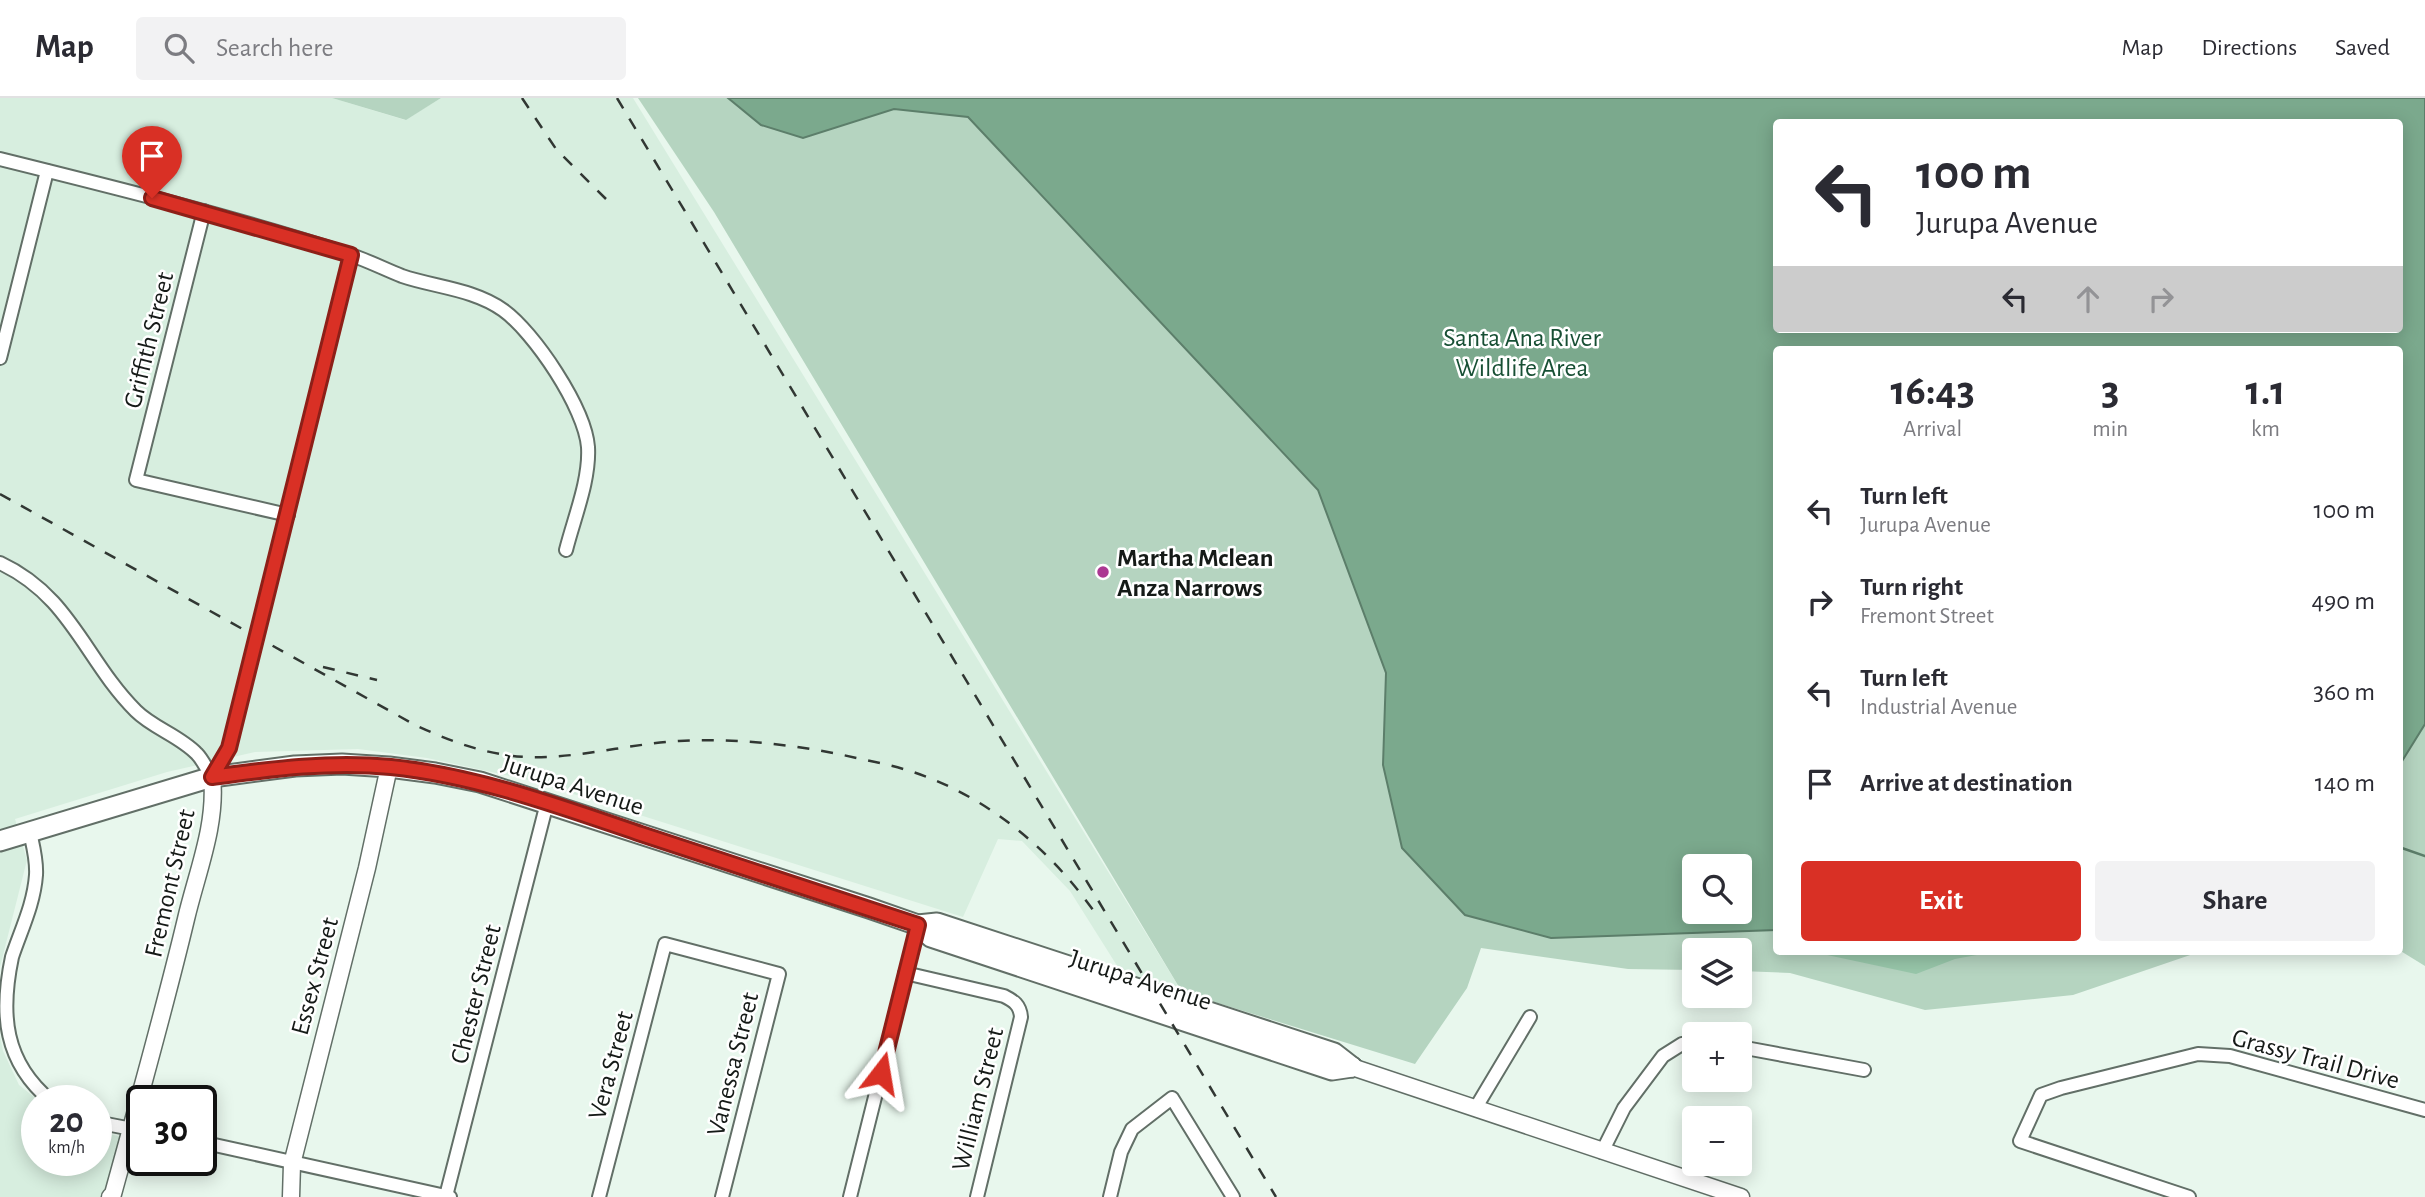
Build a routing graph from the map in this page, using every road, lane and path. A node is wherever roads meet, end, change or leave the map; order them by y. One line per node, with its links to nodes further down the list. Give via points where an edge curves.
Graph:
1 (0, 159): 2 (street)
2 (47, 171): 3 (street); 5 (street)
3 (204, 211): 4 (street); 6 (street, Griffith Street, via 136,480)
4 (351, 255): 6 (street, Fremont Street); 7 (street, via 502,309 533,337 579,412 588,446 586,476)
5 (0, 358)
6 (288, 514): 10 (street, Fremont Street, via 229,748)
7 (566, 550)
8 (0, 563): 10 (street, via 50,596 138,714 198,755)
9 (389, 767): 10 (main road, Jurupa Avenue, via 295,766); 11 (main road, Jurupa Avenue, via 480,782); 29 (street, Essex Street)
10 (212, 777): 12 (main road, Jurupa Avenue); 23 (street, Fremont Street, via 214,801 204,852)
11 (547, 803): 14 (main road, Jurupa Avenue); 32 (street, Chester Street)
12 (30, 832): 13 (main road, Jurupa Avenue); 22 (street, via 35,855 32,902 6,977 1,1010 14,1056)
13 (0, 841)
14 (918, 925): 16 (street); 20 (main road, Jurupa Avenue, via 931,937 1332,1070)
15 (665, 944): 33 (street, Vera Street); 34 (street, Vanessa Street, via 779,974)
16 (905, 973): 35 (street); 36 (street, William Street, via 1004,996 1021,1011)
17 (1530, 1017): 24 (street)
18 (1682, 1044): 27 (street, via 1663,1056 1624,1108)
19 (1752, 1049): 21 (street)
20 (1352, 1067): 24 (street, Jurupa Avenue)
21 (1864, 1070)
22 (34, 1085)
23 (146, 1085)
24 (1475, 1109): 27 (street, Jurupa Avenue)
25 (2425, 1110): 40 (street, Grassy Trail Drive, via 2230,1056 2198,1054 2041,1096 2020,1141)
26 (217, 1146): 29 (street)
27 (1602, 1152): 39 (street, Jurupa Avenue)
28 (126, 1157): 30 (street, Fremont Street)
29 (292, 1164): 31 (street, Essex Street); 32 (street)
30 (110, 1197)
31 (291, 1197)
32 (448, 1197)
33 (599, 1197)
34 (722, 1197)
35 (850, 1197)
36 (977, 1197)
37 (1110, 1197): 38 (street, via 1132,1129 1172,1098)
38 (1233, 1197)
39 (1741, 1197)
40 (2189, 1197)

